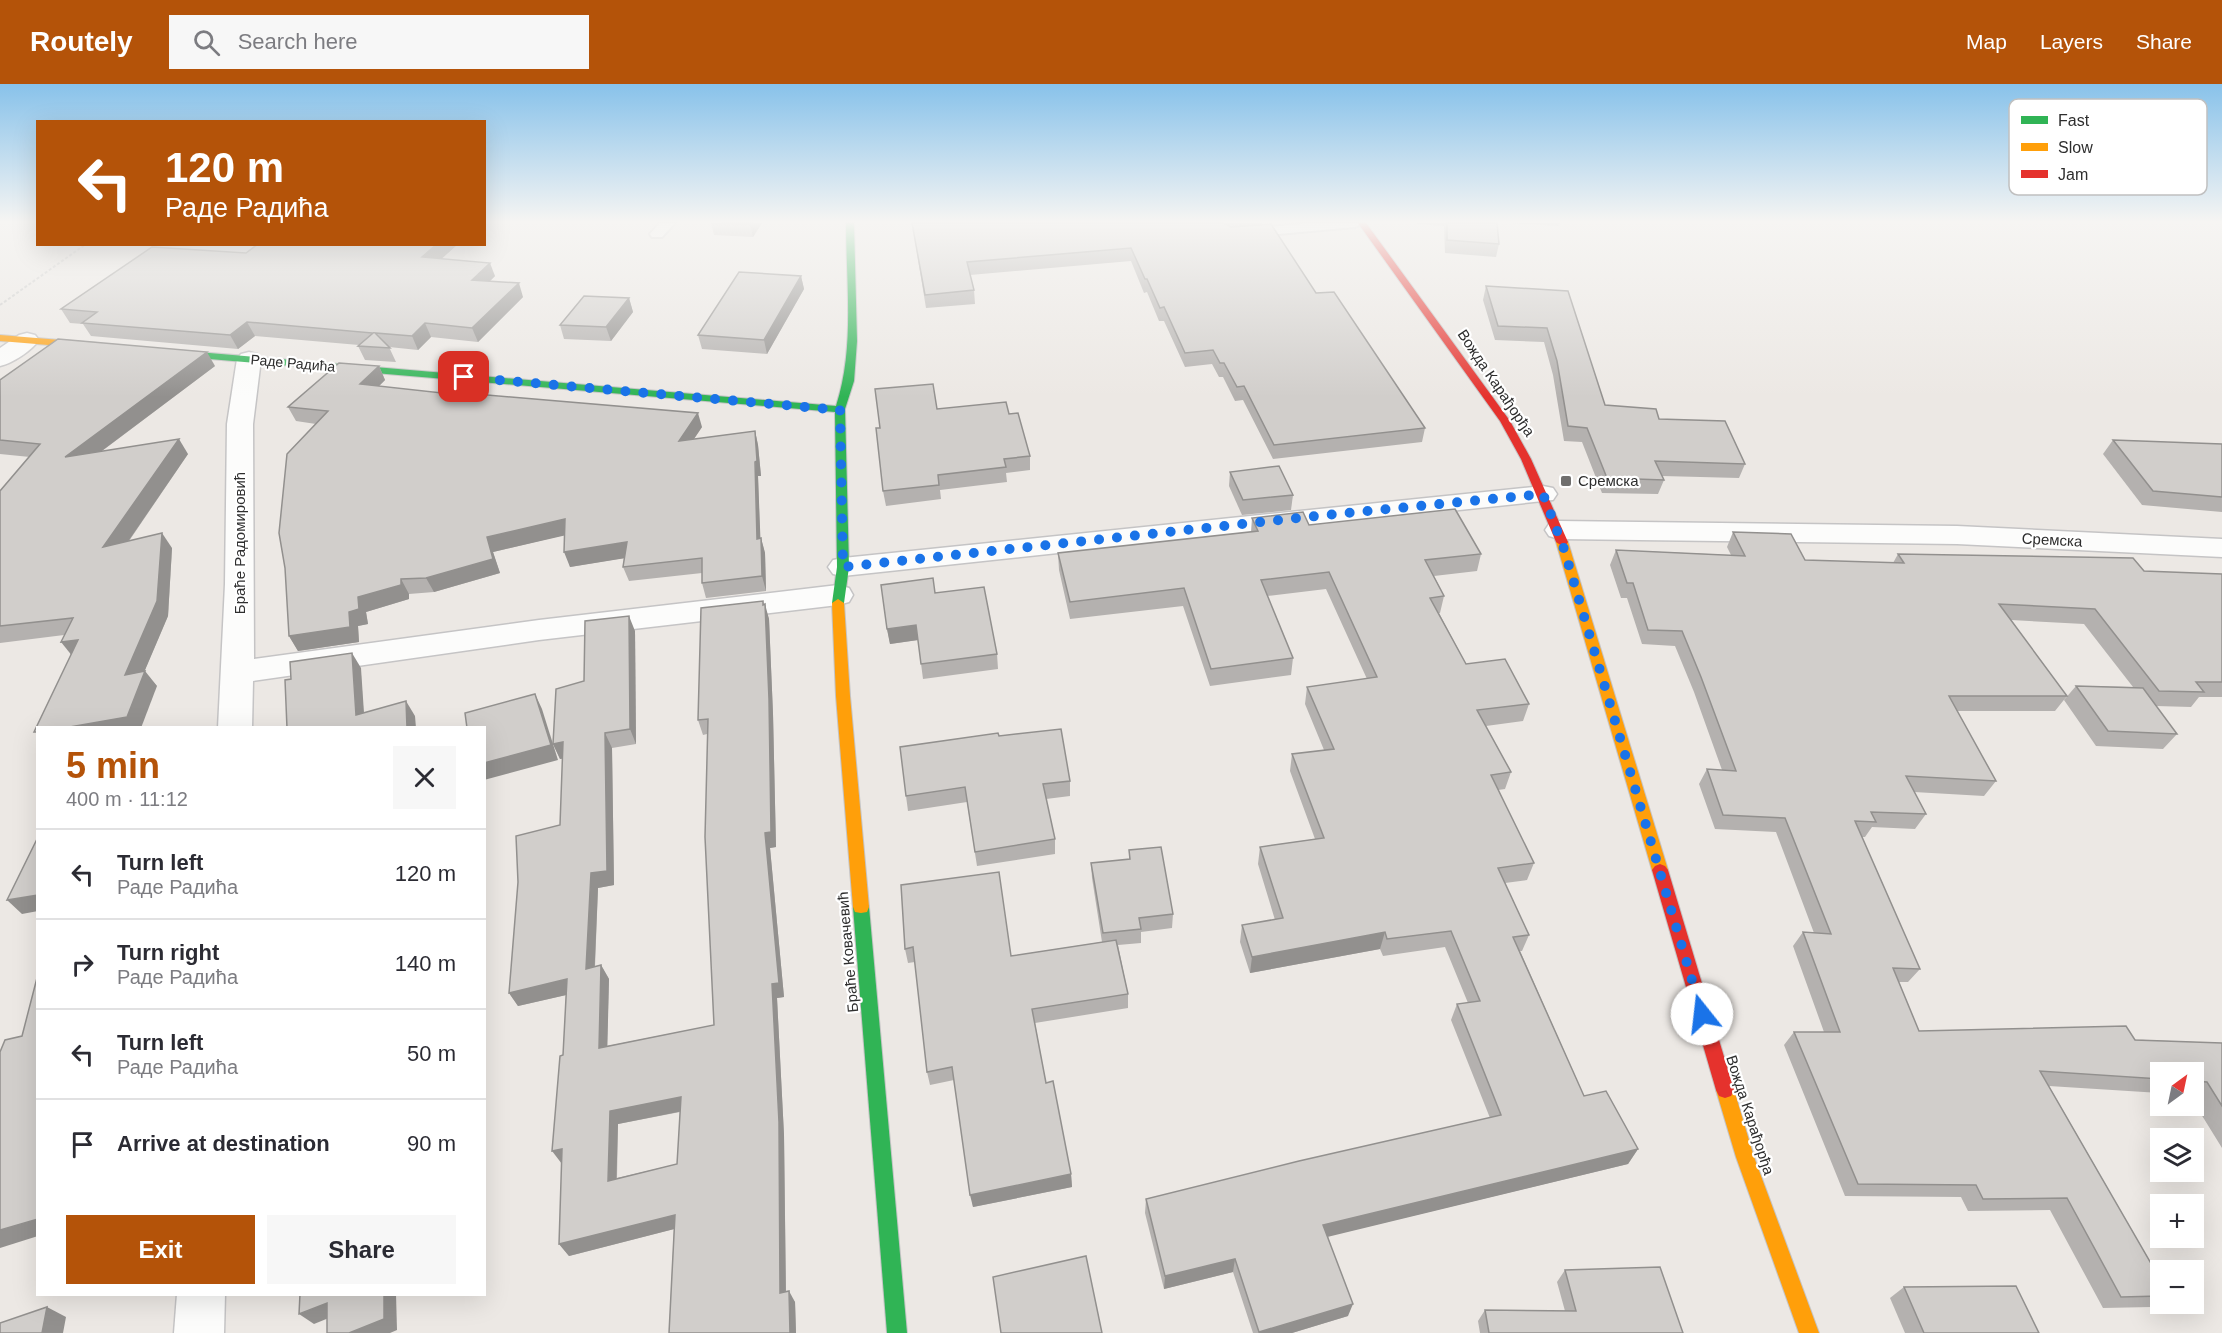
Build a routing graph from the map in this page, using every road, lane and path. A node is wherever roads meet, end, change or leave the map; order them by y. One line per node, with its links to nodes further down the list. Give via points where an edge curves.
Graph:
1 (33, 281): 4 (path)
2 (850, 281): 11 (street, via 849,381)
3 (1404, 281): 12 (street, Вожда Карађорђа, via 1496,408)
4 (0, 305)
5 (0, 338): 6 (street)
6 (27, 340): 7 (street); 9 (street)
7 (109, 347)
8 (144, 350): 10 (street, Раде Радића)
9 (0, 359)
10 (249, 359): 11 (street, Раде Радића); 16 (street, Браће Радомировић, via 240,416)
11 (840, 410): 15 (street)
12 (1543, 494): 13 (street, Вожда Карађорђа); 15 (street, via 1317,516)
13 (1559, 530): 14 (street, Сремска, via 1956,535); 21 (street, Вожда Карађорђа, via 1745,1157)
14 (2222, 548)
15 (841, 581): 16 (street, via 539,630); 20 (street, Браће Ковачевић, via 843,696)
16 (238, 672): 17 (street, Браће Радомировић)
17 (235, 726)
18 (201, 1296): 19 (street)
19 (199, 1333)
20 (897, 1333)
21 (1809, 1333)

